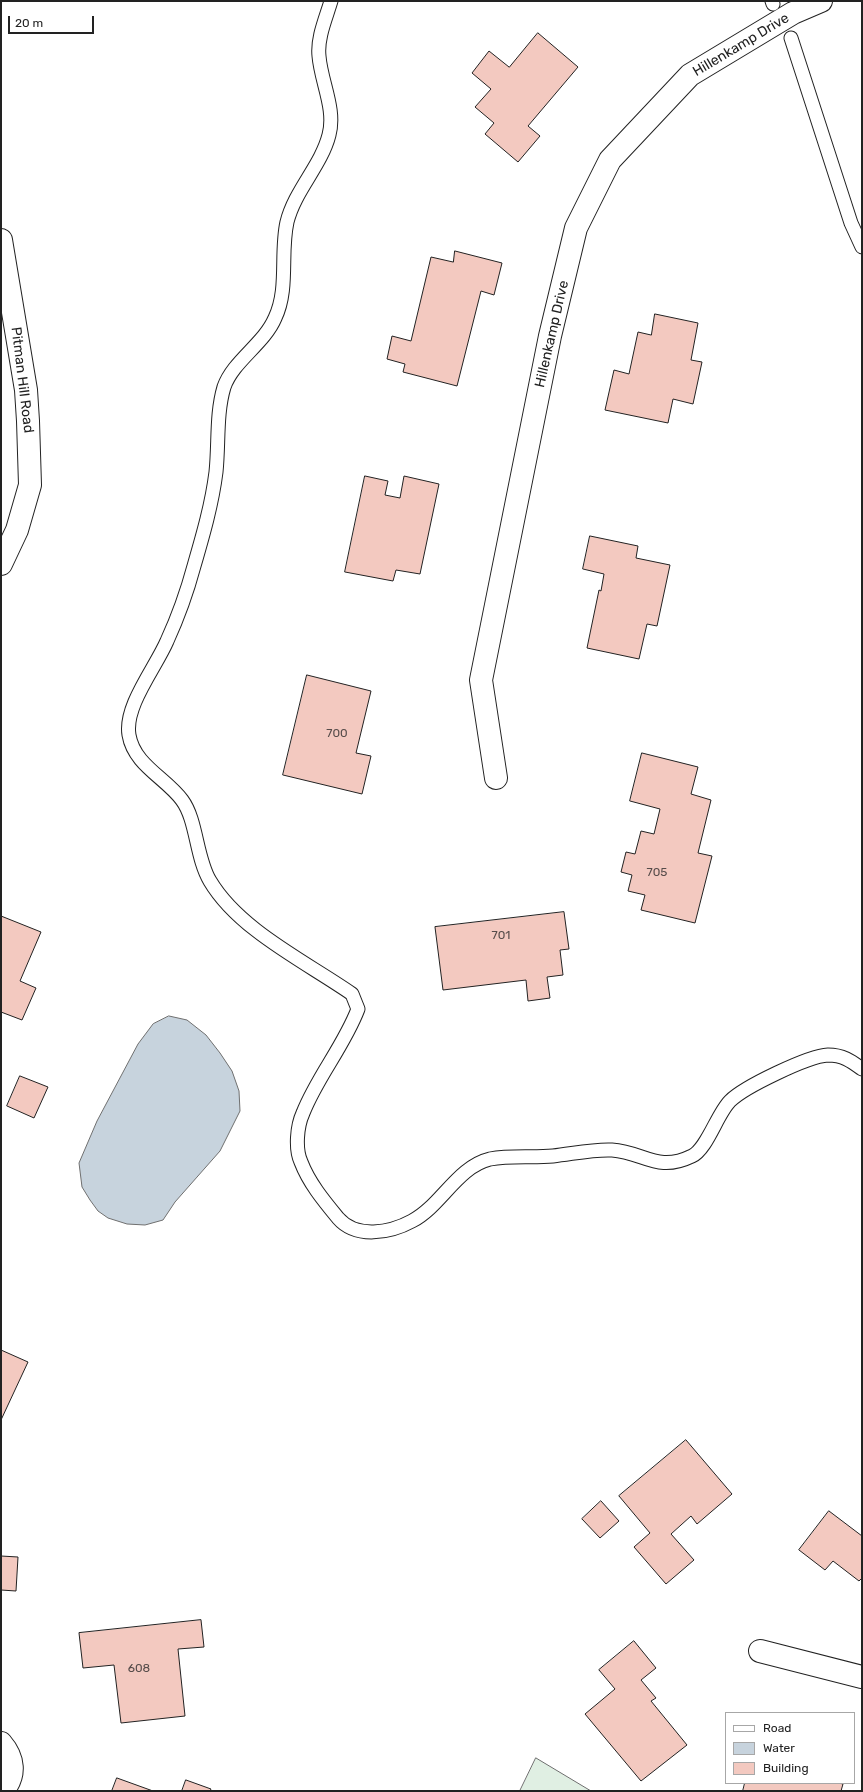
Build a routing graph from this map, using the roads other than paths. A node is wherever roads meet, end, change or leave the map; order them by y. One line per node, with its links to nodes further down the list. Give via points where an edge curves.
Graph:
1 (331, 1): 8 (lane, via 318,53 331,118 330,134 293,204 287,221 281,299 276,316 267,334 226,382 220,403 212,500 181,609 154,669 139,692 130,717 129,735 137,755 184,803 209,880 230,909 265,937 352,994 358,1009 302,1114 298,1137 300,1160 312,1184 342,1222 366,1233 387,1230 413,1221 470,1169 489,1160 611,1150 630,1153 655,1163 676,1162 695,1155 731,1100 752,1086 807,1061 828,1055 847,1058)
2 (821, 1): 7 (street, Hillenkamp Drive, via 792,13 690,75 610,160 576,228 550,336 481,680)
3 (790, 38): 5 (lane, via 848,216)
4 (1, 240): 6 (street, Pitman Hill Road, via 26,390 30,486 17,530)
5 (862, 248)
6 (1, 564)
7 (496, 778)
8 (862, 1069)
9 (760, 1651): 10 (street)
10 (862, 1677)
11 (1, 1743): 12 (street, via 12,1763 12,1774)
12 (3, 1791)

